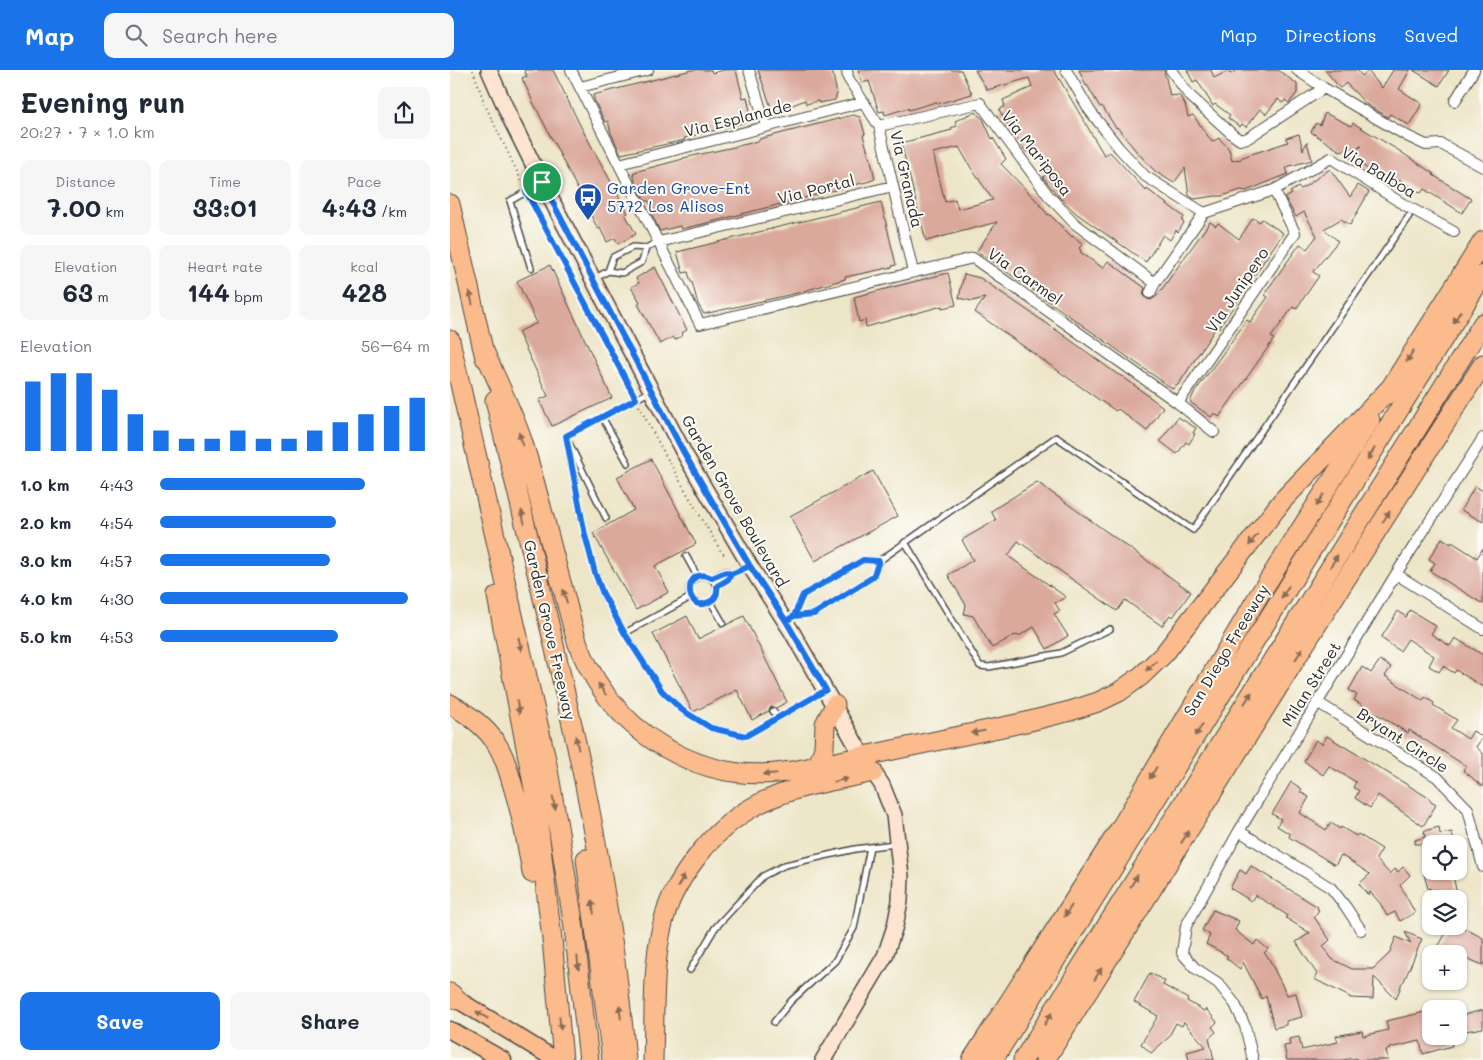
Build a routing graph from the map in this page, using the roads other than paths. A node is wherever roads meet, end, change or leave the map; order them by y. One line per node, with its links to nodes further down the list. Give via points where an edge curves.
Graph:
1 (489, 70): 18 (main road, Garden Grove Boulevard)
2 (571, 70): 10 (street)
3 (648, 70): 10 (street)
4 (748, 70): 14 (street)
5 (847, 70): 13 (street, Via Granada, via 848,78)
6 (1066, 70): 22 (street, via 1090,111 1145,176)
7 (1171, 70): 11 (street, via 1189,95 1240,140 1248,138)
8 (1298, 70): 11 (street)
9 (1474, 70): 12 (street)
10 (580, 87): 16 (street)
11 (1324, 88): 17 (street, via 1407,136 1426,145 1441,144)
12 (1455, 101)
13 (864, 102): 14 (street, Via Esplanade); 15 (street, Via Granada)
14 (766, 126): 16 (street, Via Esplanade)
15 (879, 126): 19 (street, Via Granada); 33 (street, Via Mariposa, via 980,103 1048,195 1074,223)
16 (619, 164): 26 (street)
17 (1483, 167)
18 (542, 182): 28 (lane, via 510,200); 32 (main road, Garden Grove Boulevard)
19 (893, 186): 26 (street, Via Portal); 30 (street, Via Granada)
20 (1274, 190): 22 (street, Via Balboa); 24 (street, Via Balboa, via 1332,158 1403,204); 42 (street, Via Junipero, via 1295,233)
21 (450, 204): 37 (highway, Garden Grove Freeway, one-way to 21)
22 (1204, 213): 33 (street)
23 (1408, 216): 50 (lane, via 1193,530 1056,437)
24 (1454, 232)
25 (1483, 241): 39 (highway, San Diego Freeway, one-way to 39)
26 (658, 242): 27 (lane); 30 (street, Via Carmel, via 700,324)
27 (646, 248): 29 (lane, via 633,247 613,257); 29 (lane, via 642,262 622,273)
28 (531, 268)
29 (608, 271): 32 (lane)
30 (913, 272): 42 (street, Via Carmel, via 973,258)
31 (1483, 275): 93 (highway, one-way to 93)
32 (593, 279): 41 (main road, Garden Grove Boulevard)
33 (1155, 283): 34 (street)
34 (1150, 293)
35 (1483, 323): 94 (highway, one-way to 35)
36 (450, 340): 87 (highway, one-way to 87, via 546,759 574,928)
37 (482, 346): 71 (highway, one-way to 37, via 750,775 700,765 656,743 614,707 578,643 521,438); 73 (highway, Garden Grove Freeway, one-way to 37)
38 (1483, 364): 95 (highway, one-way to 38)
39 (1393, 385): 72 (highway, one-way to 72, via 1282,501 1164,654 1119,692 1070,711); 92 (highway, San Diego Freeway, one-way to 92, via 1256,600 1121,827)
40 (450, 386): 79 (highway, one-way to 79, via 496,592 534,789)
41 (651, 391): 43 (lane); 53 (main road, Garden Grove Boulevard)
42 (1178, 403): 44 (street, Via Carmel)
43 (602, 417): 45 (lane); 48 (lane)
44 (1214, 432)
45 (566, 436): 49 (lane); 65 (lane, via 595,573)
46 (1483, 438): 47 (street, Milan Street)
47 (1480, 450): 55 (street, Milan Street)
48 (628, 463)
49 (606, 518)
50 (905, 542): 52 (lane); 63 (lane, via 980,666 1061,653)
51 (686, 556): 56 (lane)
52 (879, 561): 61 (lane, via 873,577 814,614); 61 (lane, via 863,560 803,595)
53 (750, 566): 54 (lane); 61 (main road, Garden Grove Boulevard)
54 (731, 574): 57 (lane, via 726,572); 58 (lane)
55 (1396, 574): 64 (street); 67 (street, Milan Street)
56 (697, 576): 57 (lane); 59 (lane, via 689,588)
57 (712, 578): 58 (lane)
58 (717, 586): 60 (lane)
59 (691, 597): 60 (lane, via 698,603); 65 (lane)
60 (711, 602): 62 (lane)
61 (790, 618): 66 (main road, Garden Grove Boulevard)
62 (724, 623)
63 (1110, 629)
64 (1483, 629)
65 (625, 634): 70 (lane, via 662,691 682,710 711,728 746,736)
66 (830, 698): 70 (lane); 71 (highway, via 824,748); 72 (main road, Garden Grove Boulevard)
67 (1317, 702): 74 (street, Milan Street); 77 (street, Bryant Circle, via 1437,777 1468,809)
68 (450, 704): 79 (highway, via 486,731 506,761 522,816 532,873)
69 (773, 711): 70 (lane)
70 (778, 718)
71 (818, 765): 72 (highway)
72 (868, 765): 75 (main road, Garden Grove Boulevard, via 882,785 894,814); 90 (highway, one-way to 72, via 657,954 662,926 669,904 692,862 723,827 751,808)
73 (590, 808): 88 (highway, one-way to 73, via 583,836); 89 (highway, Garden Grove Freeway, one-way to 73, via 606,898)
74 (1239, 831): 78 (street, via 1331,888); 96 (street, Milan Street, via 1186,926 1182,953 1195,968 1218,983 1235,1004 1245,1026)
75 (898, 844): 76 (lane); 91 (main road, Garden Grove Boulevard, via 900,901 885,956)
76 (870, 847): 80 (lane, via 785,865 763,876 714,928); 82 (lane, via 854,928 836,961 791,1001)
77 (1483, 867)
78 (1361, 930)
79 (552, 939): 86 (highway, one-way to 86)
80 (690, 970)
81 (453, 996): 85 (main road, one-way to 81)
82 (774, 1022)
83 (450, 1030): 84 (main road)
84 (503, 1060)
85 (556, 1060)
86 (563, 1060)
87 (589, 1060)
88 (612, 1060)
89 (626, 1060)
90 (653, 1060)
91 (823, 1060)
92 (972, 1060)
93 (993, 1060)
94 (1023, 1060)
95 (1045, 1060)
96 (1253, 1060)

